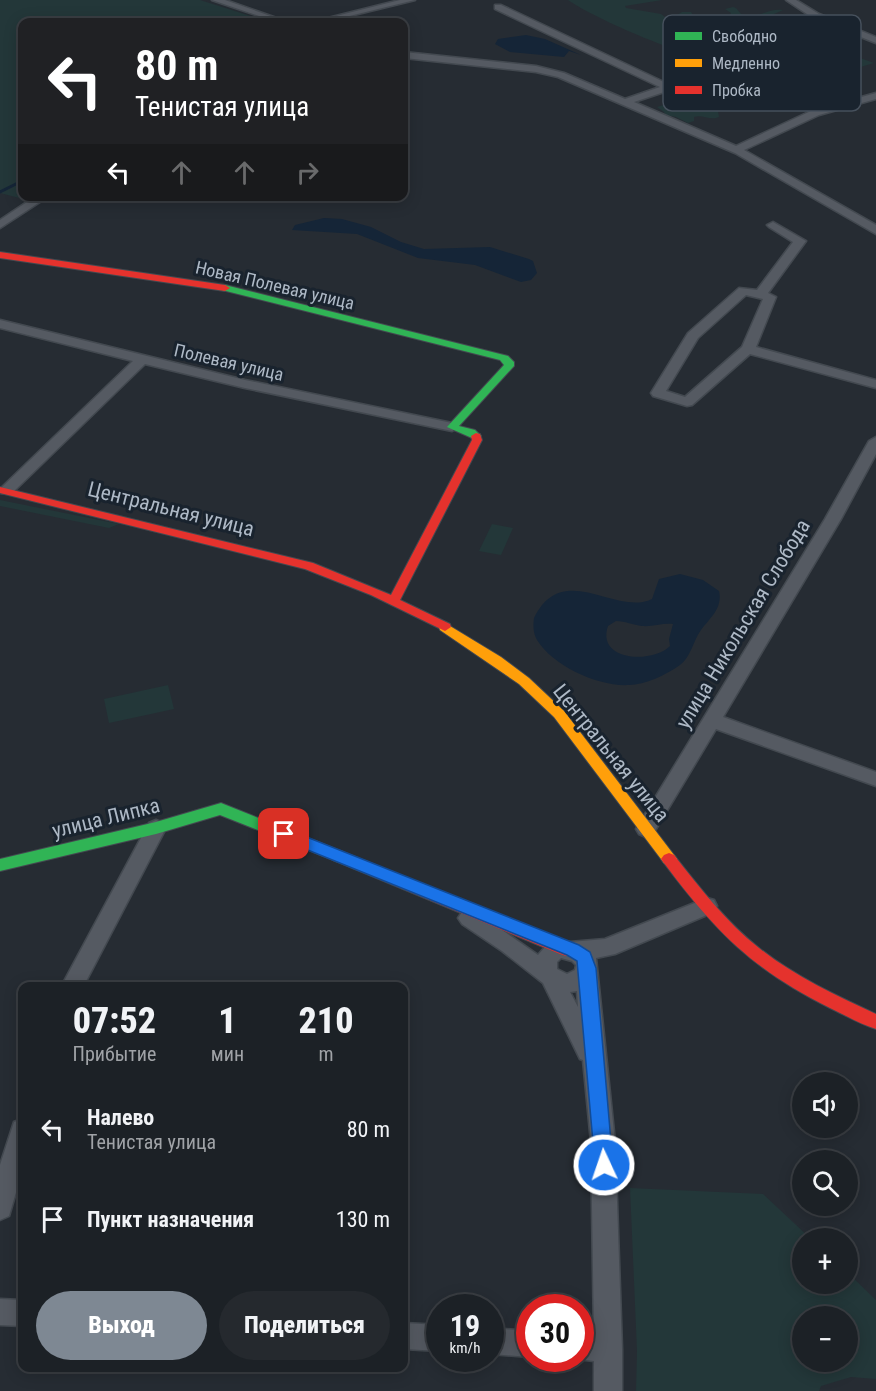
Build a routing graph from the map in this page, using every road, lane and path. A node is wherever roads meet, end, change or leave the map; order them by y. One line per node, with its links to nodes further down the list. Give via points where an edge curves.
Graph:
1 (216, 0): 6 (street)
2 (411, 0): 7 (street)
3 (790, 0): 5 (street)
4 (498, 7): 11 (street)
5 (814, 15)
6 (272, 18)
7 (333, 18)
8 (861, 34): 9 (street)
9 (876, 40)
10 (408, 55): 15 (street, via 544,70)
11 (663, 85)
12 (663, 89): 15 (street)
13 (876, 96): 14 (street)
14 (861, 100)
15 (625, 102): 17 (street)
16 (822, 111): 17 (street)
17 (735, 150): 21 (street)
18 (36, 201): 19 (street)
19 (0, 225)
20 (773, 225): 23 (street, via 800,241)
21 (876, 230)
22 (0, 255): 28 (street, Новая Полевая улица, via 215,286 509,362)
23 (760, 295): 25 (street, via 770,297); 25 (street, via 743,291 693,336 658,393 687,402)
24 (0, 324): 26 (street, Полевая улица)
25 (748, 349): 27 (street)
26 (141, 360): 28 (street, Полевая улица); 30 (street)
27 (876, 384)
28 (452, 426): 31 (street, via 471,432 477,440)
29 (876, 441): 32 (street, улица Никольская Слобода)
30 (3, 490): 31 (street, Центральная улица, via 300,564)
31 (394, 600): 35 (street, Центральная улица, via 459,634 512,670 552,707)
32 (711, 720): 33 (street); 35 (street, улица Никольская Слобода)
33 (876, 779)
34 (156, 828): 36 (street, улица Липка); 37 (street, улица Липка, via 221,809); 43 (street)
35 (646, 830): 38 (street, Центральная улица)
36 (0, 865)
37 (430, 892): 40 (street); 42 (street)
38 (707, 906): 39 (street); 44 (street, Центральная улица, via 738,939 782,973)
39 (607, 948): 40 (street); 41 (street)
40 (570, 949): 41 (street, via 584,957); 42 (street, via 554,951 547,959)
41 (587, 971): 42 (street, via 578,982 565,984); 45 (street)
42 (550, 976): 45 (street, via 578,1028)
43 (75, 982)
44 (876, 1022)
45 (595, 1071): 53 (street, via 603,1142)
46 (18, 1144): 47 (street)
47 (0, 1208)
48 (0, 1311): 49 (street)
49 (18, 1313)
50 (408, 1336): 51 (street)
51 (426, 1337)
52 (594, 1347): 53 (street)
53 (609, 1348): 54 (street)
54 (608, 1391)

